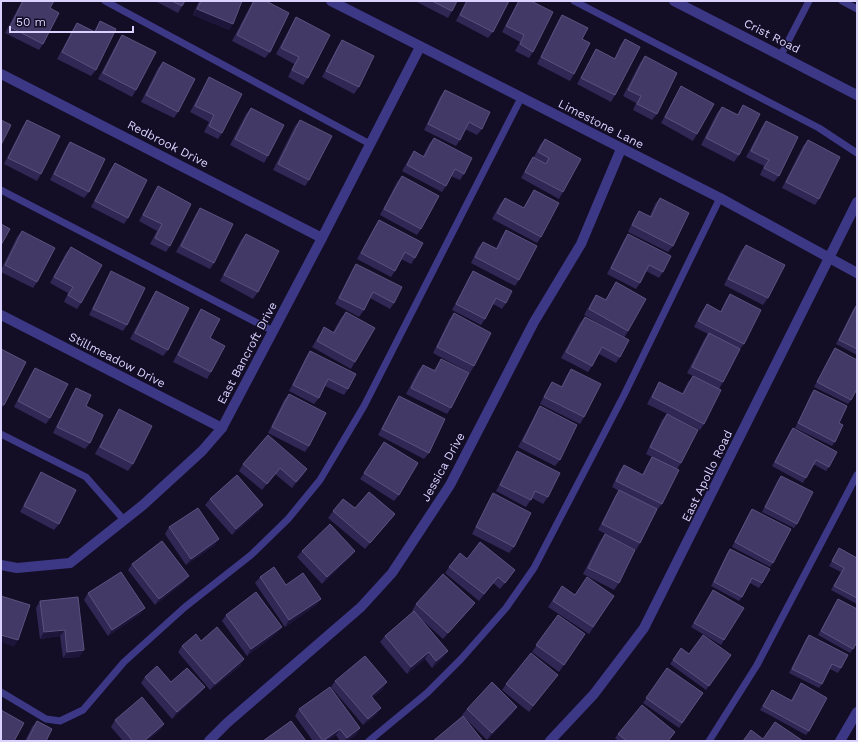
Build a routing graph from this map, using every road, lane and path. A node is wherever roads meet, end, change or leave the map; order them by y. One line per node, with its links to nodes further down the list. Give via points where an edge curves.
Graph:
1 (105, 1): 13 (lane)
2 (331, 1): 8 (street, Limestone Lane)
3 (574, 1): 15 (lane, via 819,128)
4 (674, 1): 9 (street, Crist Road)
5 (809, 1): 9 (lane)
6 (842, 1): 7 (lane)
7 (857, 9)
8 (420, 47): 12 (street, Limestone Lane); 13 (street, East Bancroft Drive)
9 (781, 55): 11 (street, Crist Road)
10 (1, 74): 19 (street, Redbrook Drive)
11 (857, 95)
12 (521, 98): 14 (street, Limestone Lane); 29 (lane, via 364,406 320,480 288,519 251,555 185,607 124,662 83,710 60,721 46,719)
13 (370, 144): 19 (street, East Bancroft Drive)
14 (621, 149): 17 (street, Limestone Lane); 31 (street, Jessica Drive, via 581,244 534,322 450,485 392,573 361,607)
15 (857, 153)
16 (1, 190): 23 (lane)
17 (720, 198): 20 (street, Limestone Lane); 32 (lane, via 620,402 534,568 506,608 461,659 427,693)
18 (857, 202): 20 (street, East Apollo Road)
19 (322, 238): 23 (street, East Bancroft Drive)
20 (829, 258): 21 (street, Limestone Lane); 33 (street, East Apollo Road, via 644,628 594,694)
21 (857, 273)
22 (1, 315): 24 (street, Stillmeadow Drive)
23 (273, 331): 24 (street, East Bancroft Drive)
24 (222, 428): 27 (street, East Bancroft Drive, via 202,451)
25 (1, 434): 27 (lane, via 86,477)
26 (857, 475): 34 (lane, via 757,666)
27 (124, 520): 28 (street, East Bancroft Drive, via 70,563 17,568)
28 (1, 565)
29 (1, 692)
30 (857, 712): 35 (street)
31 (209, 741)
32 (369, 741)
33 (550, 741)
34 (708, 741)
35 (840, 741)

